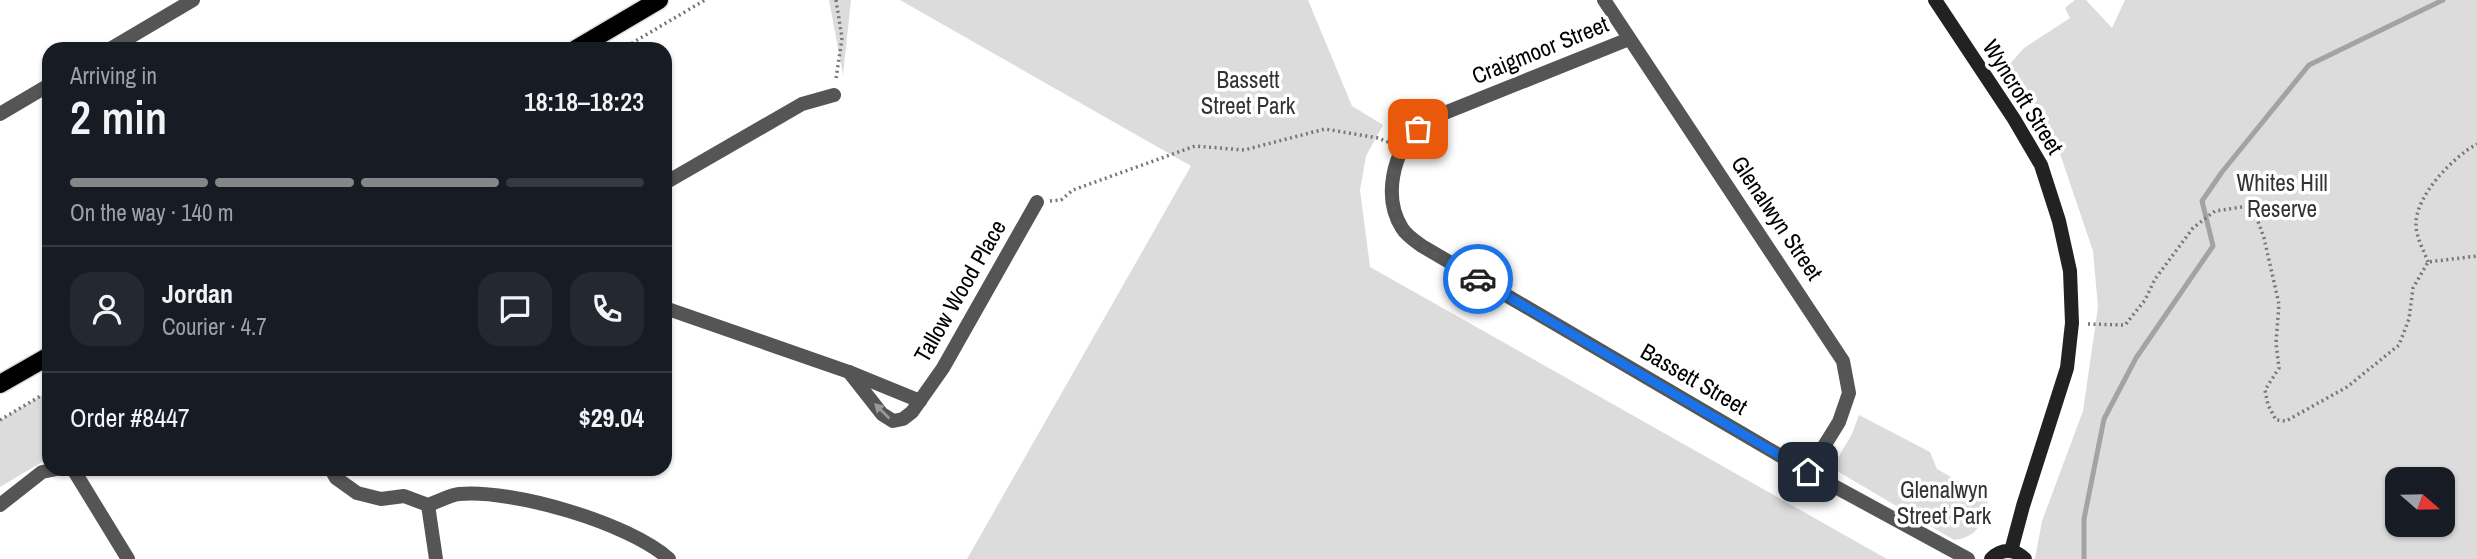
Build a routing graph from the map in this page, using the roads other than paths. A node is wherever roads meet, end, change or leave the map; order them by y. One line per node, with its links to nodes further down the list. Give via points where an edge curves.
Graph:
1 (193, 0): 6 (street)
2 (659, 0): 7 (main road)
3 (1604, 0): 5 (street, Glenalwyn Street)
4 (1935, 0): 25 (street, Wyncroft Street, via 2041,165 2070,271 2072,323 2067,368)
5 (1629, 39): 13 (street, Craigmoor Street, via 1442,114 1418,129 1392,176 1393,208); 20 (street, Glenalwyn Street, via 1843,362 1849,393 1839,422)
6 (122, 42)
7 (588, 42)
8 (42, 89): 10 (street)
9 (834, 95): 11 (street, via 802,104)
10 (0, 114)
11 (672, 179)
12 (1037, 202): 18 (street, Tallow Wood Place)
13 (1402, 230): 20 (street, Bassett Street, via 1422,246)
14 (672, 310): 16 (street)
15 (42, 360): 17 (main road)
16 (849, 372): 18 (street); 18 (street, Tallow Wood Place, one-way to 16, via 903,419 893,421 882,414)
17 (0, 384)
18 (920, 401)
19 (42, 472): 23 (street)
20 (1808, 472): 29 (street, Bassett Street)
21 (77, 476): 26 (street)
22 (335, 476): 24 (street, via 357,493 381,499 404,496)
23 (0, 505)
24 (428, 505): 27 (street); 28 (street, via 457,494 510,495 537,501 630,535)
25 (2011, 551): 30 (street); 31 (street)
26 (128, 559)
27 (436, 559)
28 (669, 559)
29 (1968, 559)
30 (1991, 559)
31 (2025, 559)

